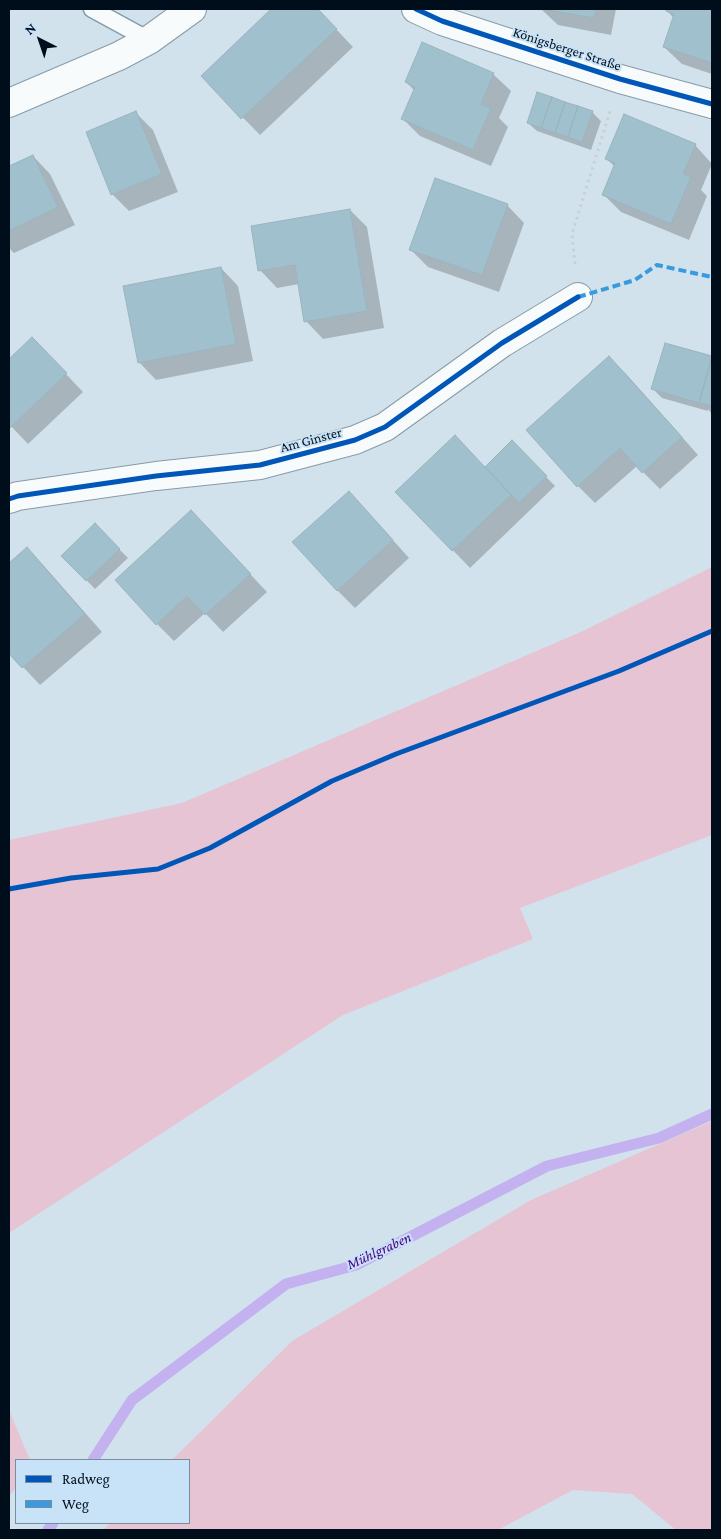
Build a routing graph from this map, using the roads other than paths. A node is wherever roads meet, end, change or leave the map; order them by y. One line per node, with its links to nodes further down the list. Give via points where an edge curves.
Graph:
1 (92, 9): 4 (lane)
2 (192, 9): 4 (street)
3 (416, 9): 6 (street, Königsberger Straße, via 442,21 620,79)
4 (148, 40): 5 (street, via 119,56)
5 (9, 103)
6 (712, 104)
7 (578, 297): 8 (street, Am Ginster, via 502,342 385,428 355,440 260,465 156,476)
8 (9, 499)

